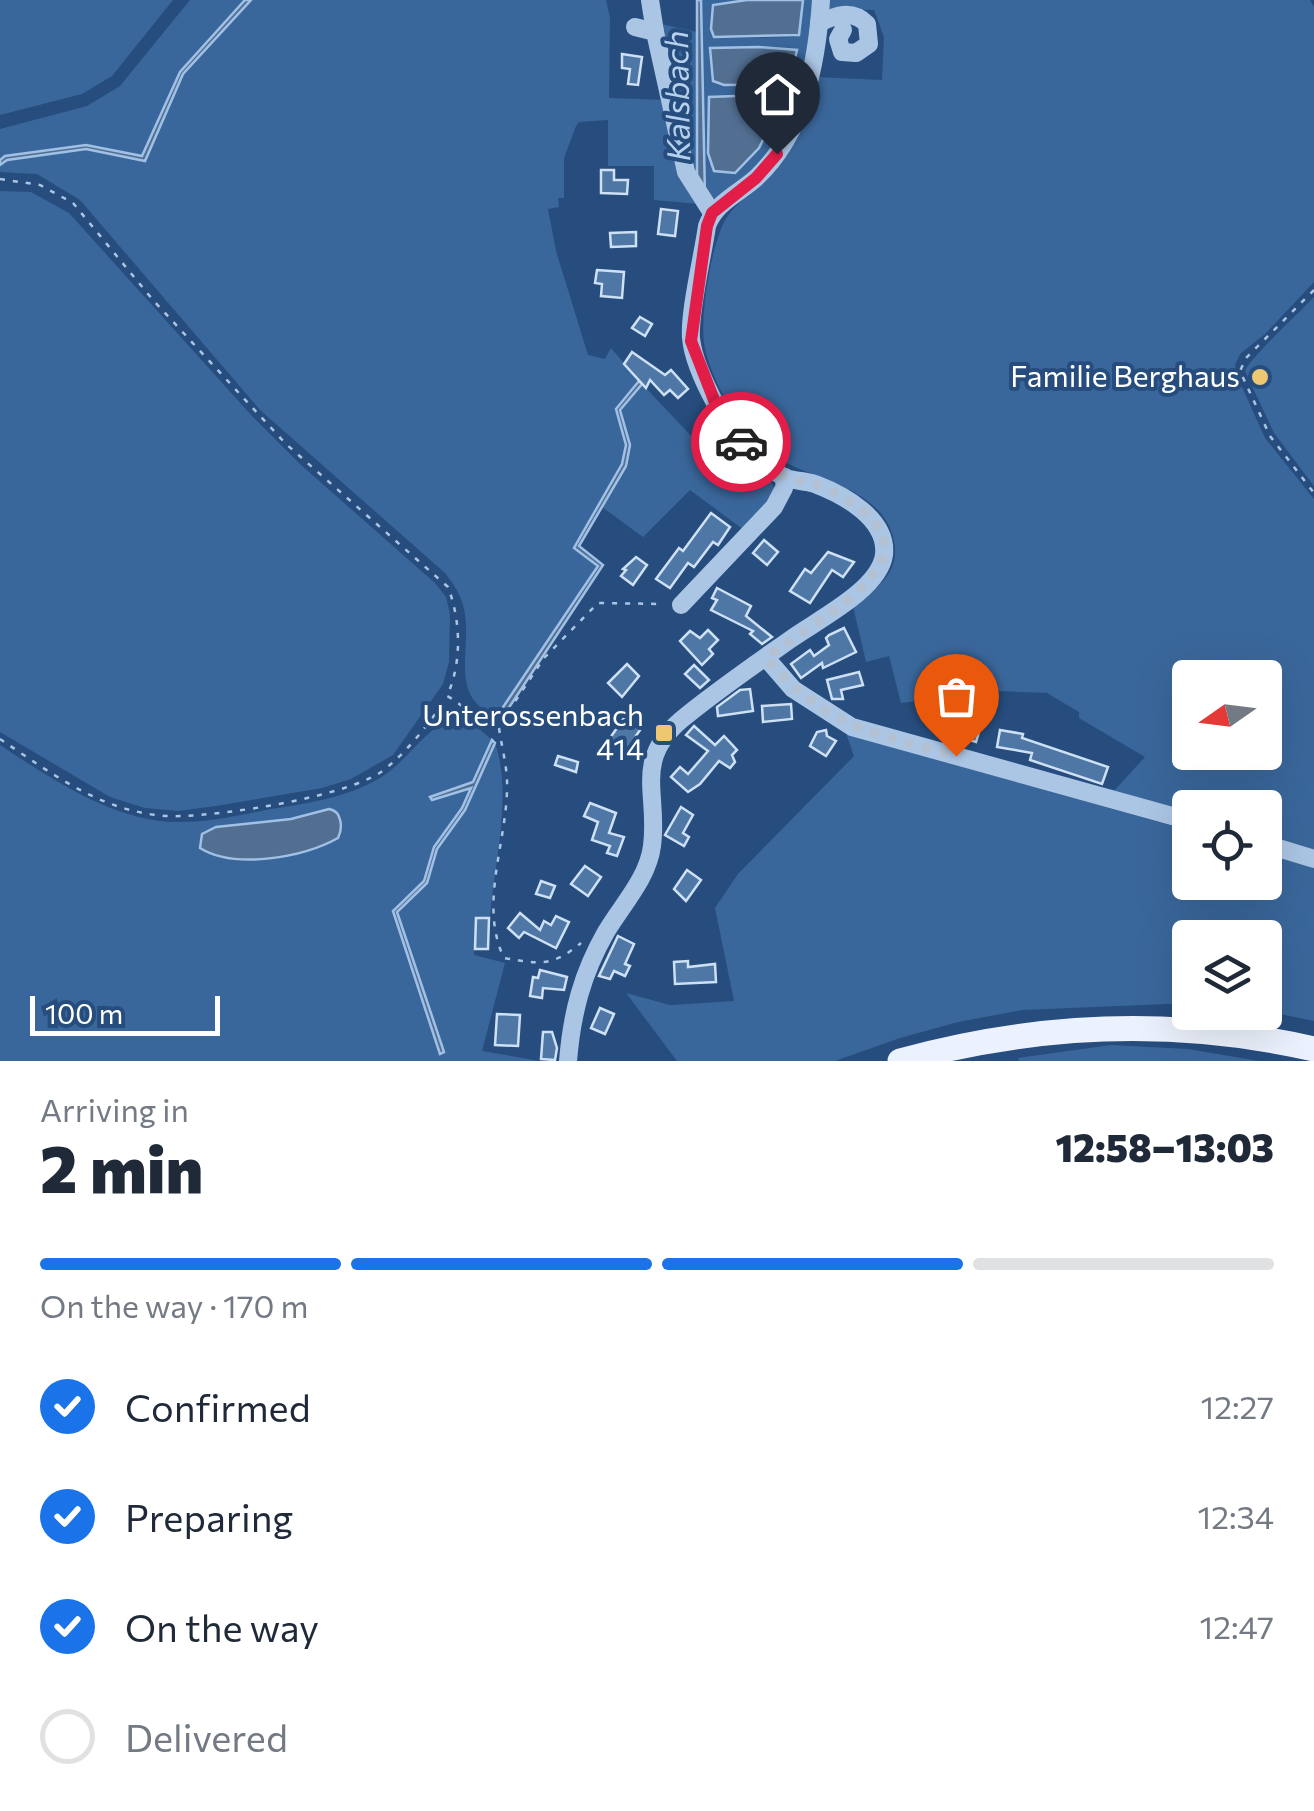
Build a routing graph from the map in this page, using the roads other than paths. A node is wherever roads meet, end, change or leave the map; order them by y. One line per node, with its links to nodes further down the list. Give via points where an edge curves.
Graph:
1 (650, 0): 6 (street)
2 (821, 0): 3 (street)
3 (819, 23): 5 (street, via 836,15 861,17 869,44 842,52); 7 (street, via 797,120 756,178)
4 (635, 27): 6 (street)
5 (843, 30)
6 (655, 32): 7 (street, via 686,172)
7 (712, 213): 8 (street, via 691,341 730,429 755,459)
8 (784, 477): 9 (street, via 774,507); 10 (street, via 813,483 869,515 884,542 884,560 835,611)
9 (680, 605)
10 (766, 658): 11 (street, via 793,689 852,727); 15 (street, via 660,743 650,768 652,845 646,869 606,932 577,997)
11 (1172, 816)
12 (1282, 850): 13 (street)
13 (1314, 860)
14 (1314, 1049): 16 (main road, via 1129,1026 1035,1032)
15 (568, 1061)
16 (900, 1061)

